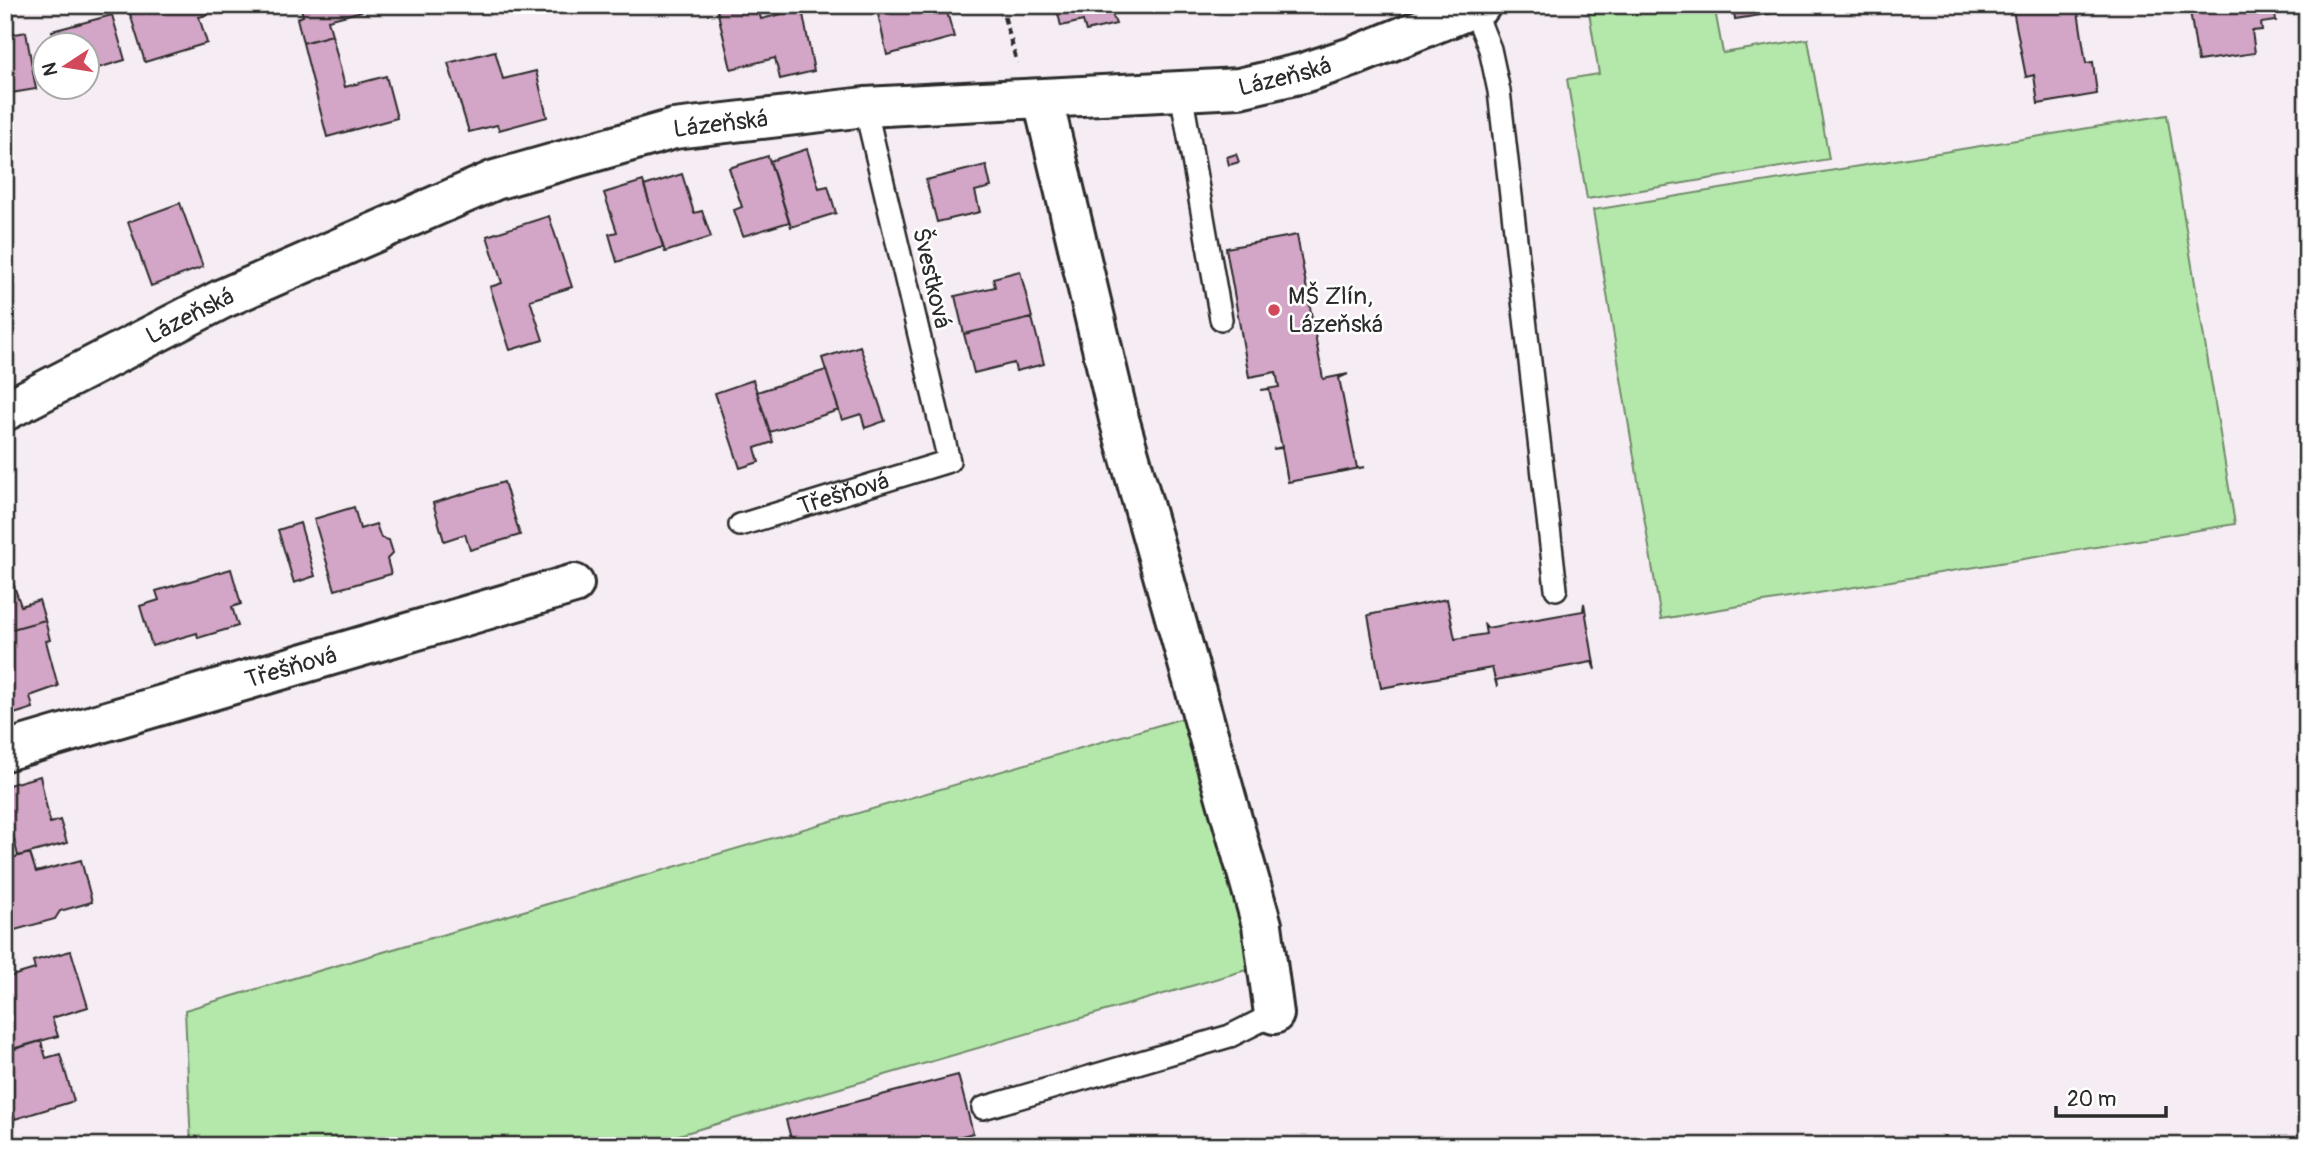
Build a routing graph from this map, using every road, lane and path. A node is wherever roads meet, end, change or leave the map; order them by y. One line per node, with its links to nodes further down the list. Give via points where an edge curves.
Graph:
1 (1001, 5): 4 (path)
2 (1477, 7): 3 (street, Lázeňská, via 1303,73 1239,88); 11 (lane, via 1499,91)
3 (1181, 92): 4 (street, Lázeňská); 6 (lane)
4 (1035, 100): 5 (street, Lázeňská); 13 (street, via 1119,419 1262,925)
5 (865, 107): 7 (street, Lázeňská, via 674,129 495,180 222,299); 8 (lane, Švestková)
6 (1221, 319)
7 (5, 411)
8 (948, 461): 9 (lane, Třešňová)
9 (740, 526)
10 (574, 584): 12 (street, Třešňová)
11 (1556, 589)
12 (5, 751)
13 (1275, 1014): 14 (lane, via 1230,1036)
14 (983, 1108)

